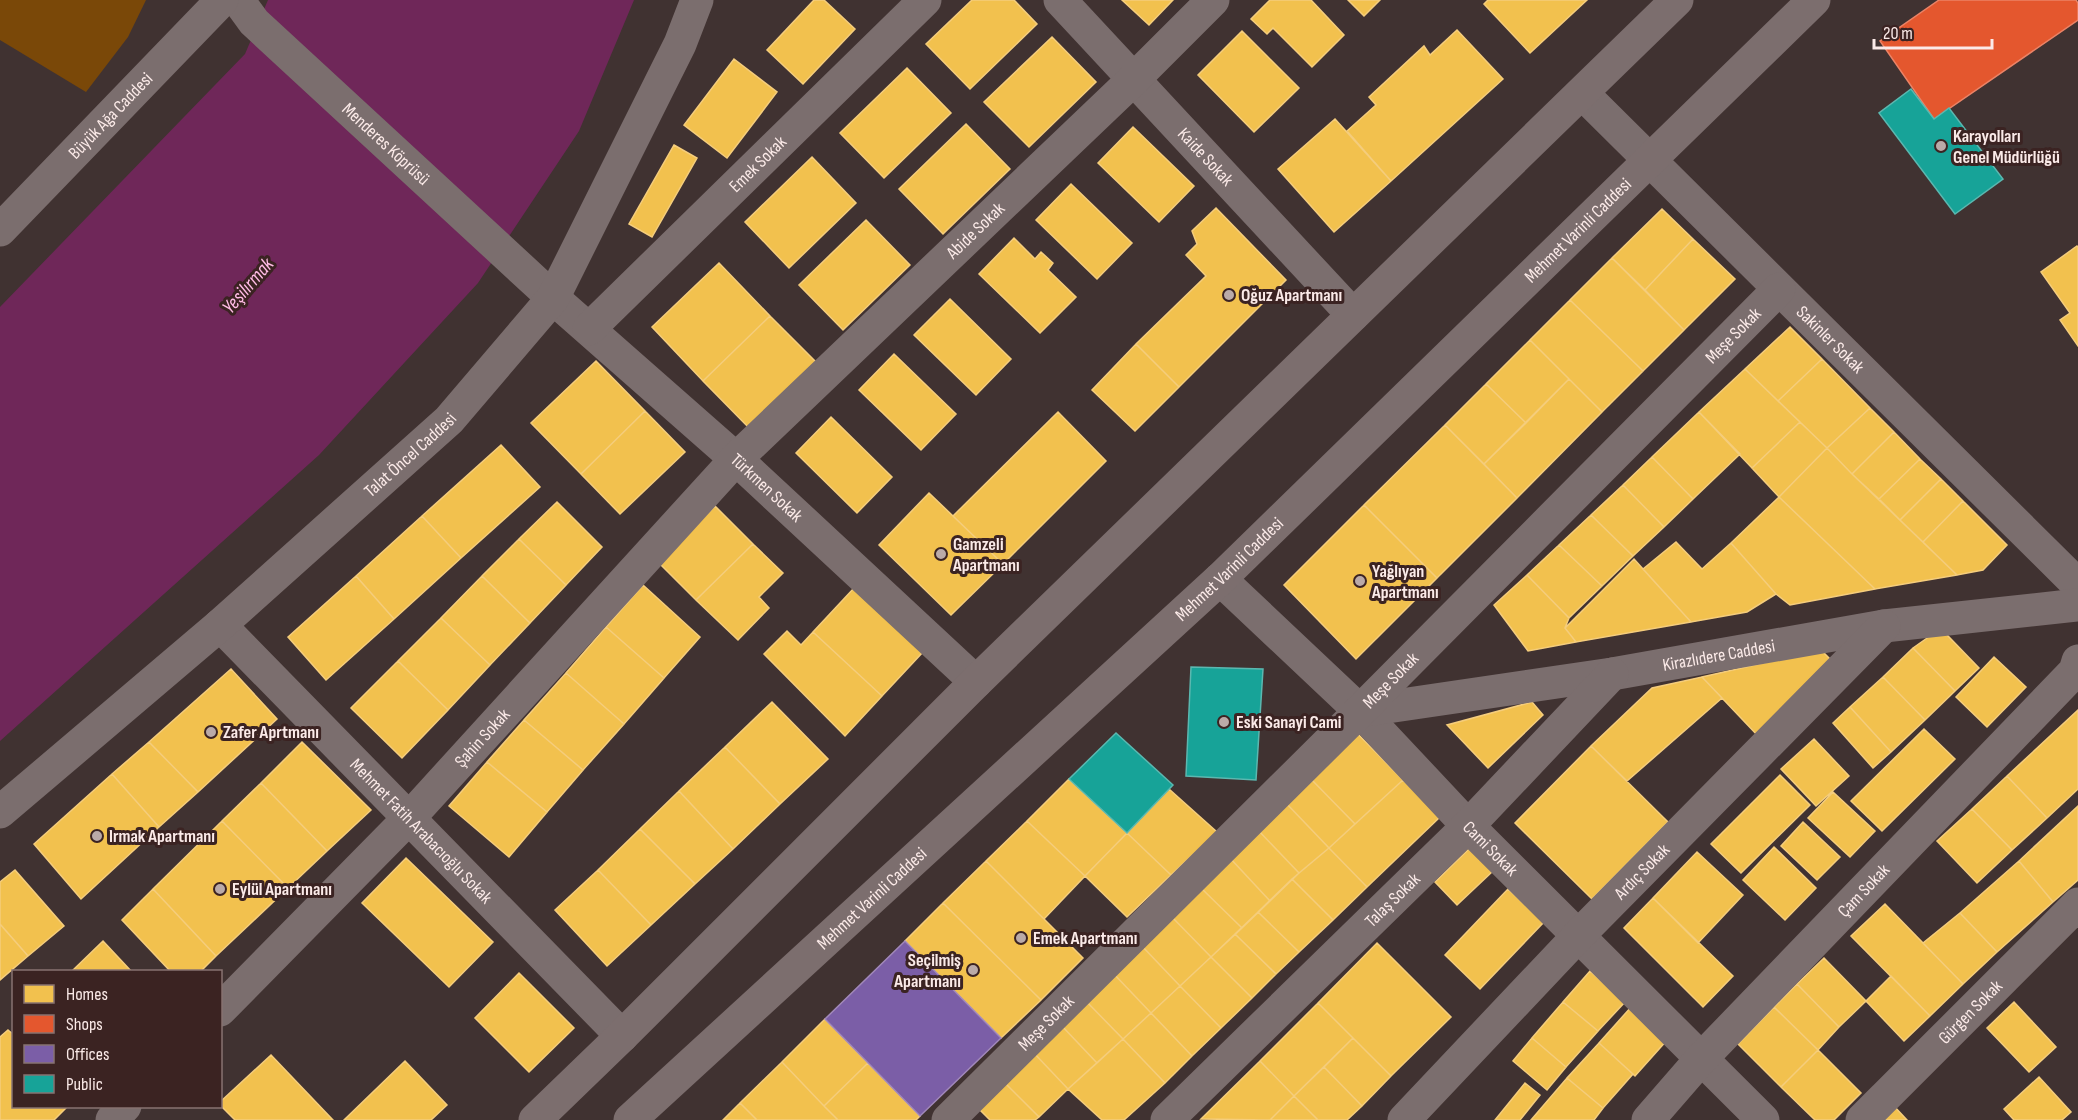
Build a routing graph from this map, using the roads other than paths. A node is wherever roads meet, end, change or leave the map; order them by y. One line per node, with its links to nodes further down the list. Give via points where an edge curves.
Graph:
1 (222, 0): 12 (street, Büyük Ağa Caddesi)
2 (697, 0): 14 (street, Talat Öncel Caddesi, via 681,44)
3 (925, 0): 16 (street, Emek Sokak)
4 (1060, 0): 9 (street, Kaide Sokak)
5 (1213, 0): 9 (street, Abide Sokak)
6 (1677, 0): 10 (main road)
7 (1814, 0): 11 (main road, Mehmet Varinli Caddesi)
8 (246, 11): 14 (street, Menderes Köprüsü)
9 (1134, 79): 15 (street, Kaide Sokak); 17 (street, Abide Sokak)
10 (1582, 93): 11 (street, Sakinler Sokak); 15 (main road)
11 (1649, 161): 13 (street, Sakinler Sokak); 18 (main road, Mehmet Varinli Caddesi)
12 (0, 230)
13 (1779, 289): 19 (street, Sakinler Sokak); 26 (street, Meşe Sokak)
14 (553, 298): 16 (street, Türkmen Sokak); 21 (street, Talat Öncel Caddesi, via 449,420)
15 (1353, 315): 25 (main road)
16 (589, 329): 17 (street, Türkmen Sokak)
17 (736, 459): 25 (street, Türkmen Sokak); 28 (street, Şahin Sokak)
18 (1220, 579): 26 (street, Cami Sokak); 38 (main road, Mehmet Varinli Caddesi)
19 (2078, 585)
20 (2078, 605): 22 (street, Kirazlıdere Caddesi)
21 (220, 625): 27 (street, Talat Öncel Caddesi); 28 (street, Mehmet Fatih Arabacıoğlu Sokak)
22 (1884, 627): 24 (street, Kirazlıdere Caddesi); 31 (street, Ardıç Sokak)
23 (2078, 660): 34 (street, Çam Sokak, via 2075,671)
24 (1612, 674): 26 (street, Kirazlıdere Caddesi); 29 (street, Talaş Sokak)
25 (976, 682): 33 (main road)
26 (1360, 711): 29 (street, Cami Sokak); 39 (street, Meşe Sokak)
27 (0, 812)
28 (410, 817): 32 (street, Şahin Sokak); 33 (street, Mehmet Fatih Arabacıoğlu Sokak)
29 (1468, 826): 31 (street, Cami Sokak); 40 (street, Talaş Sokak)
30 (2078, 904): 44 (street, Gürgen Sokak)
31 (1579, 935): 34 (street, Cami Sokak); 41 (street, Ardıç Sokak)
32 (222, 1008)
33 (622, 1036): 37 (main road)
34 (1701, 1059): 42 (street, Çam Sokak); 43 (street, Cami Sokak)
35 (124, 1108): 36 (street)
36 (112, 1120)
37 (535, 1120)
38 (630, 1120)
39 (948, 1120)
40 (1167, 1120)
41 (1404, 1120)
42 (1648, 1120)
43 (1763, 1120)
44 (1862, 1120)

